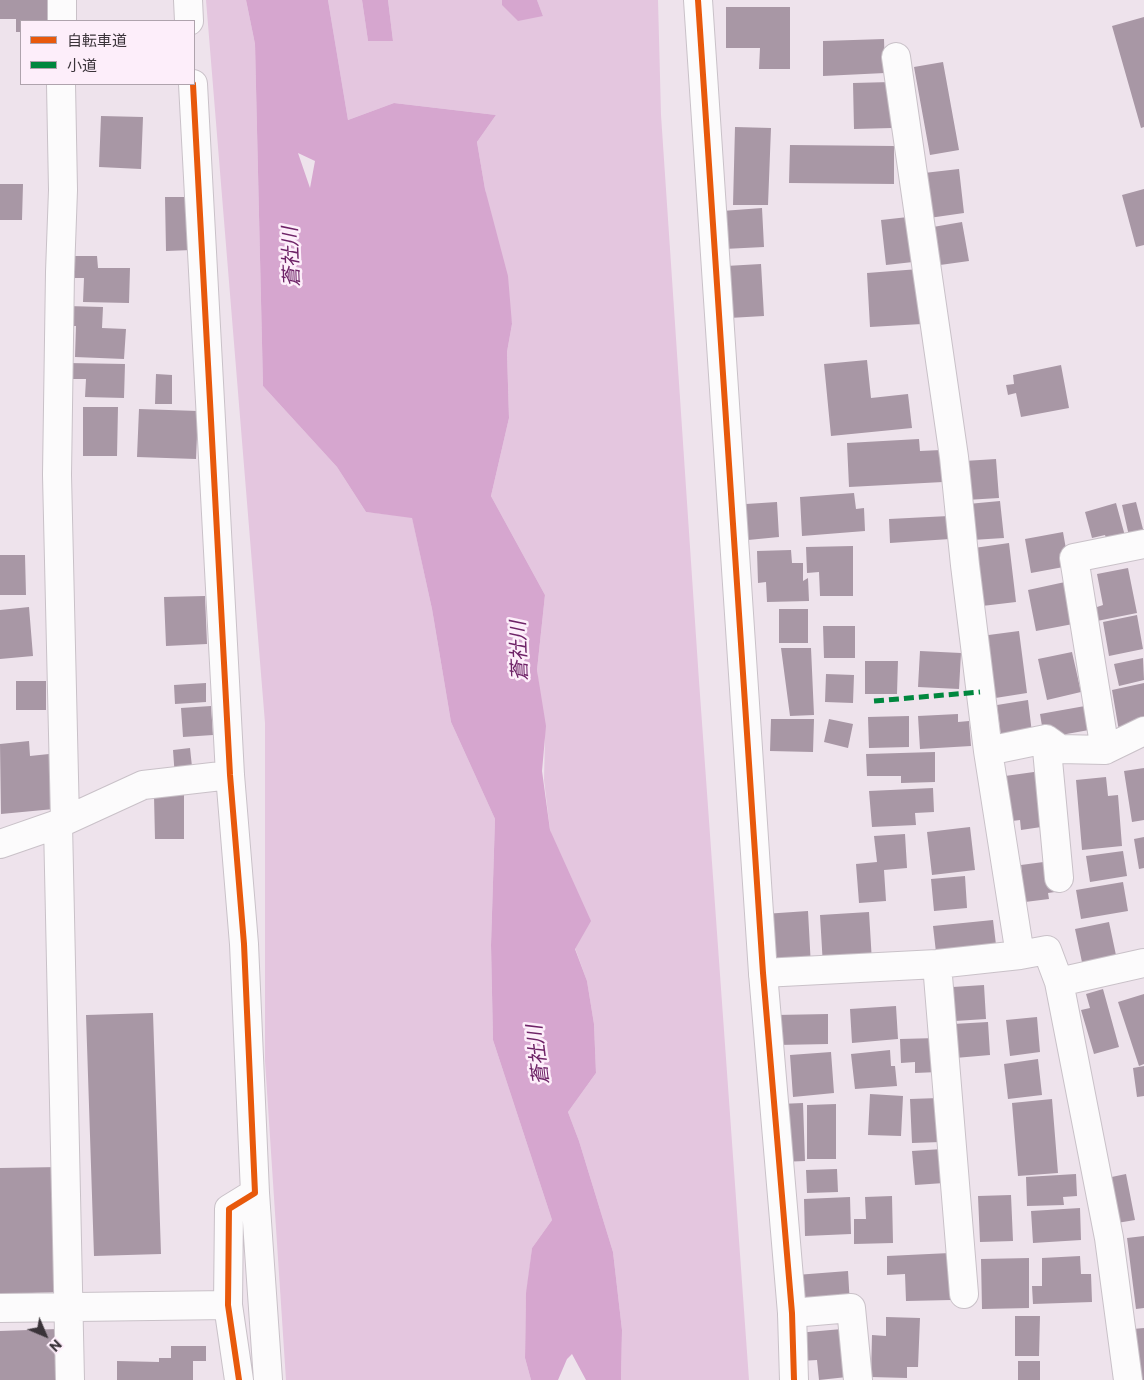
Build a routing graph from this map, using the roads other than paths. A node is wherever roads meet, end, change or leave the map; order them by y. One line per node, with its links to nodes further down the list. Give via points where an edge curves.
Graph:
1 (62, 0): 4 (street)
2 (188, 0): 5 (street)
3 (698, 0): 21 (street)
4 (62, 20)
5 (189, 20)
6 (896, 57): 13 (street, via 954,457)
7 (61, 85): 15 (street, via 63,190 58,475)
8 (193, 85): 14 (street)
9 (1144, 544): 12 (street, via 1074,558)
10 (1144, 731): 12 (street)
11 (1046, 739): 12 (street, via 1060,749); 13 (street); 17 (street)
12 (1105, 750)
13 (988, 751): 18 (street)
14 (230, 775): 15 (street, via 142,785); 23 (street, via 244,944)
15 (62, 822): 16 (street); 26 (street)
16 (0, 844)
17 (1059, 878)
18 (1020, 955): 20 (street); 22 (street, via 1047,950)
19 (1144, 963): 22 (street)
20 (937, 964): 21 (street); 24 (street)
21 (763, 974): 28 (street)
22 (1059, 982): 34 (street, via 1109,1238)
23 (255, 1194): 25 (street, via 229,1209); 31 (street)
24 (964, 1294)
25 (228, 1305): 26 (street); 30 (street)
26 (69, 1306): 27 (street); 29 (street)
27 (0, 1308)
28 (792, 1313): 32 (street); 33 (street, via 851,1308)
29 (70, 1380)
30 (240, 1380)
31 (268, 1380)
32 (794, 1380)
33 (858, 1380)
34 (1128, 1380)

